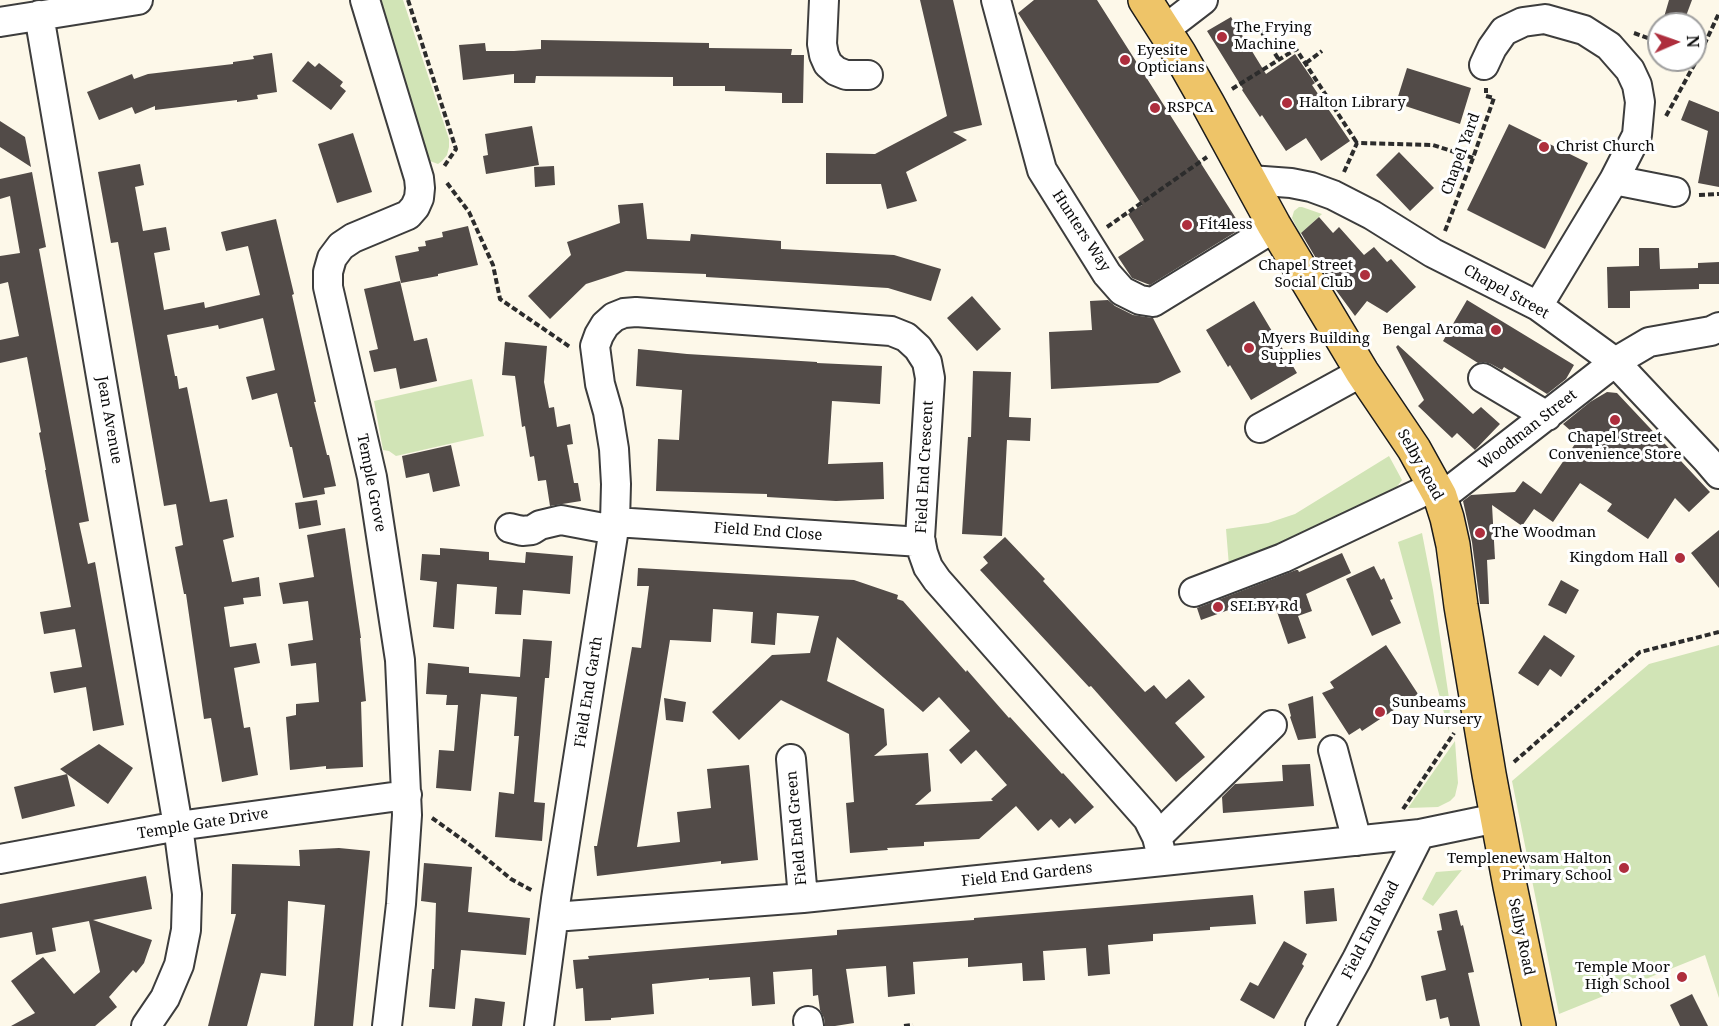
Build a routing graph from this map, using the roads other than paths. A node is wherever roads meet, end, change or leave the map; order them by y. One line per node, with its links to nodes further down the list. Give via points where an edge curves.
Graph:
1 (138, 0): 7 (street)
2 (365, 0): 33 (street, Temple Grove, via 429,176 408,214 341,246 328,272 328,287 372,477 400,660)
3 (824, 0): 11 (street, via 822,44 828,64 846,75)
4 (996, 0): 15 (street, Hunters Way, via 1042,170 1107,274 1122,291 1153,302)
5 (1145, 0): 9 (main road, Selby Road)
6 (1203, 0): 9 (street)
7 (39, 15): 8 (street); 35 (street, Jean Avenue)
8 (0, 22)
9 (1164, 30): 12 (main road, Selby Road)
10 (1484, 65): 13 (street, via 1504,31 1523,22 1545,19 1584,30 1609,46 1630,70 1640,102 1637,135)
11 (868, 75)
12 (1250, 180): 15 (main road, Selby Road); 16 (street, Chapel Street, via 1291,183 1333,195 1433,253)
13 (1614, 180): 14 (street); 16 (street)
14 (1675, 192)
15 (1275, 227): 20 (main road, Selby Road)
16 (1538, 306): 19 (street, Chapel Street)
17 (1716, 332): 19 (street, Woodman Street, via 1649,342)
18 (596, 358): 26 (street, Field End Garth, via 614,449); 28 (street, Field End Crescent, via 598,335 605,325 614,317 636,312 891,331 906,337 923,355 930,378)
19 (1615, 362): 22 (street, Woodman Street); 24 (street, Chapel Street)
20 (1362, 372): 23 (street); 25 (main road, Selby Road)
21 (1483, 378): 22 (street)
22 (1547, 416): 25 (street, Woodman Street, via 1453,488)
23 (1260, 428)
24 (1719, 474)
25 (1437, 491): 29 (street, Woodman Street); 34 (main road, Selby Road, via 1453,545)
26 (615, 526): 27 (street, Field End Close, via 561,520 532,530); 28 (street, Field End Close); 41 (street, Field End Garth)
27 (510, 528)
28 (921, 542): 38 (street, Field End Crescent, via 936,580 1148,819)
29 (1194, 592)
30 (1272, 725): 38 (street)
31 (1334, 750): 37 (street)
32 (791, 759): 40 (street, Field End Green)
33 (407, 805): 35 (street, Temple Gate Drive); 43 (street, Temple Grove)
34 (1497, 818): 36 (street, Field End Gardens); 46 (main road, Selby Road)
35 (178, 826): 39 (street, Temple Gate Drive); 42 (street, Jean Avenue, via 187,894 186,930 173,982)
36 (1420, 834): 37 (street, Field End Gardens); 45 (street, Field End Road)
37 (1370, 839): 38 (street, Field End Gardens)
38 (1160, 849): 40 (street, Field End Gardens)
39 (0, 859)
40 (803, 898): 41 (street, Field End Gardens)
41 (555, 908): 44 (street, Field End Garth)
42 (146, 1026)
43 (387, 1026)
44 (539, 1026)
45 (1320, 1026)
46 (1539, 1026)

